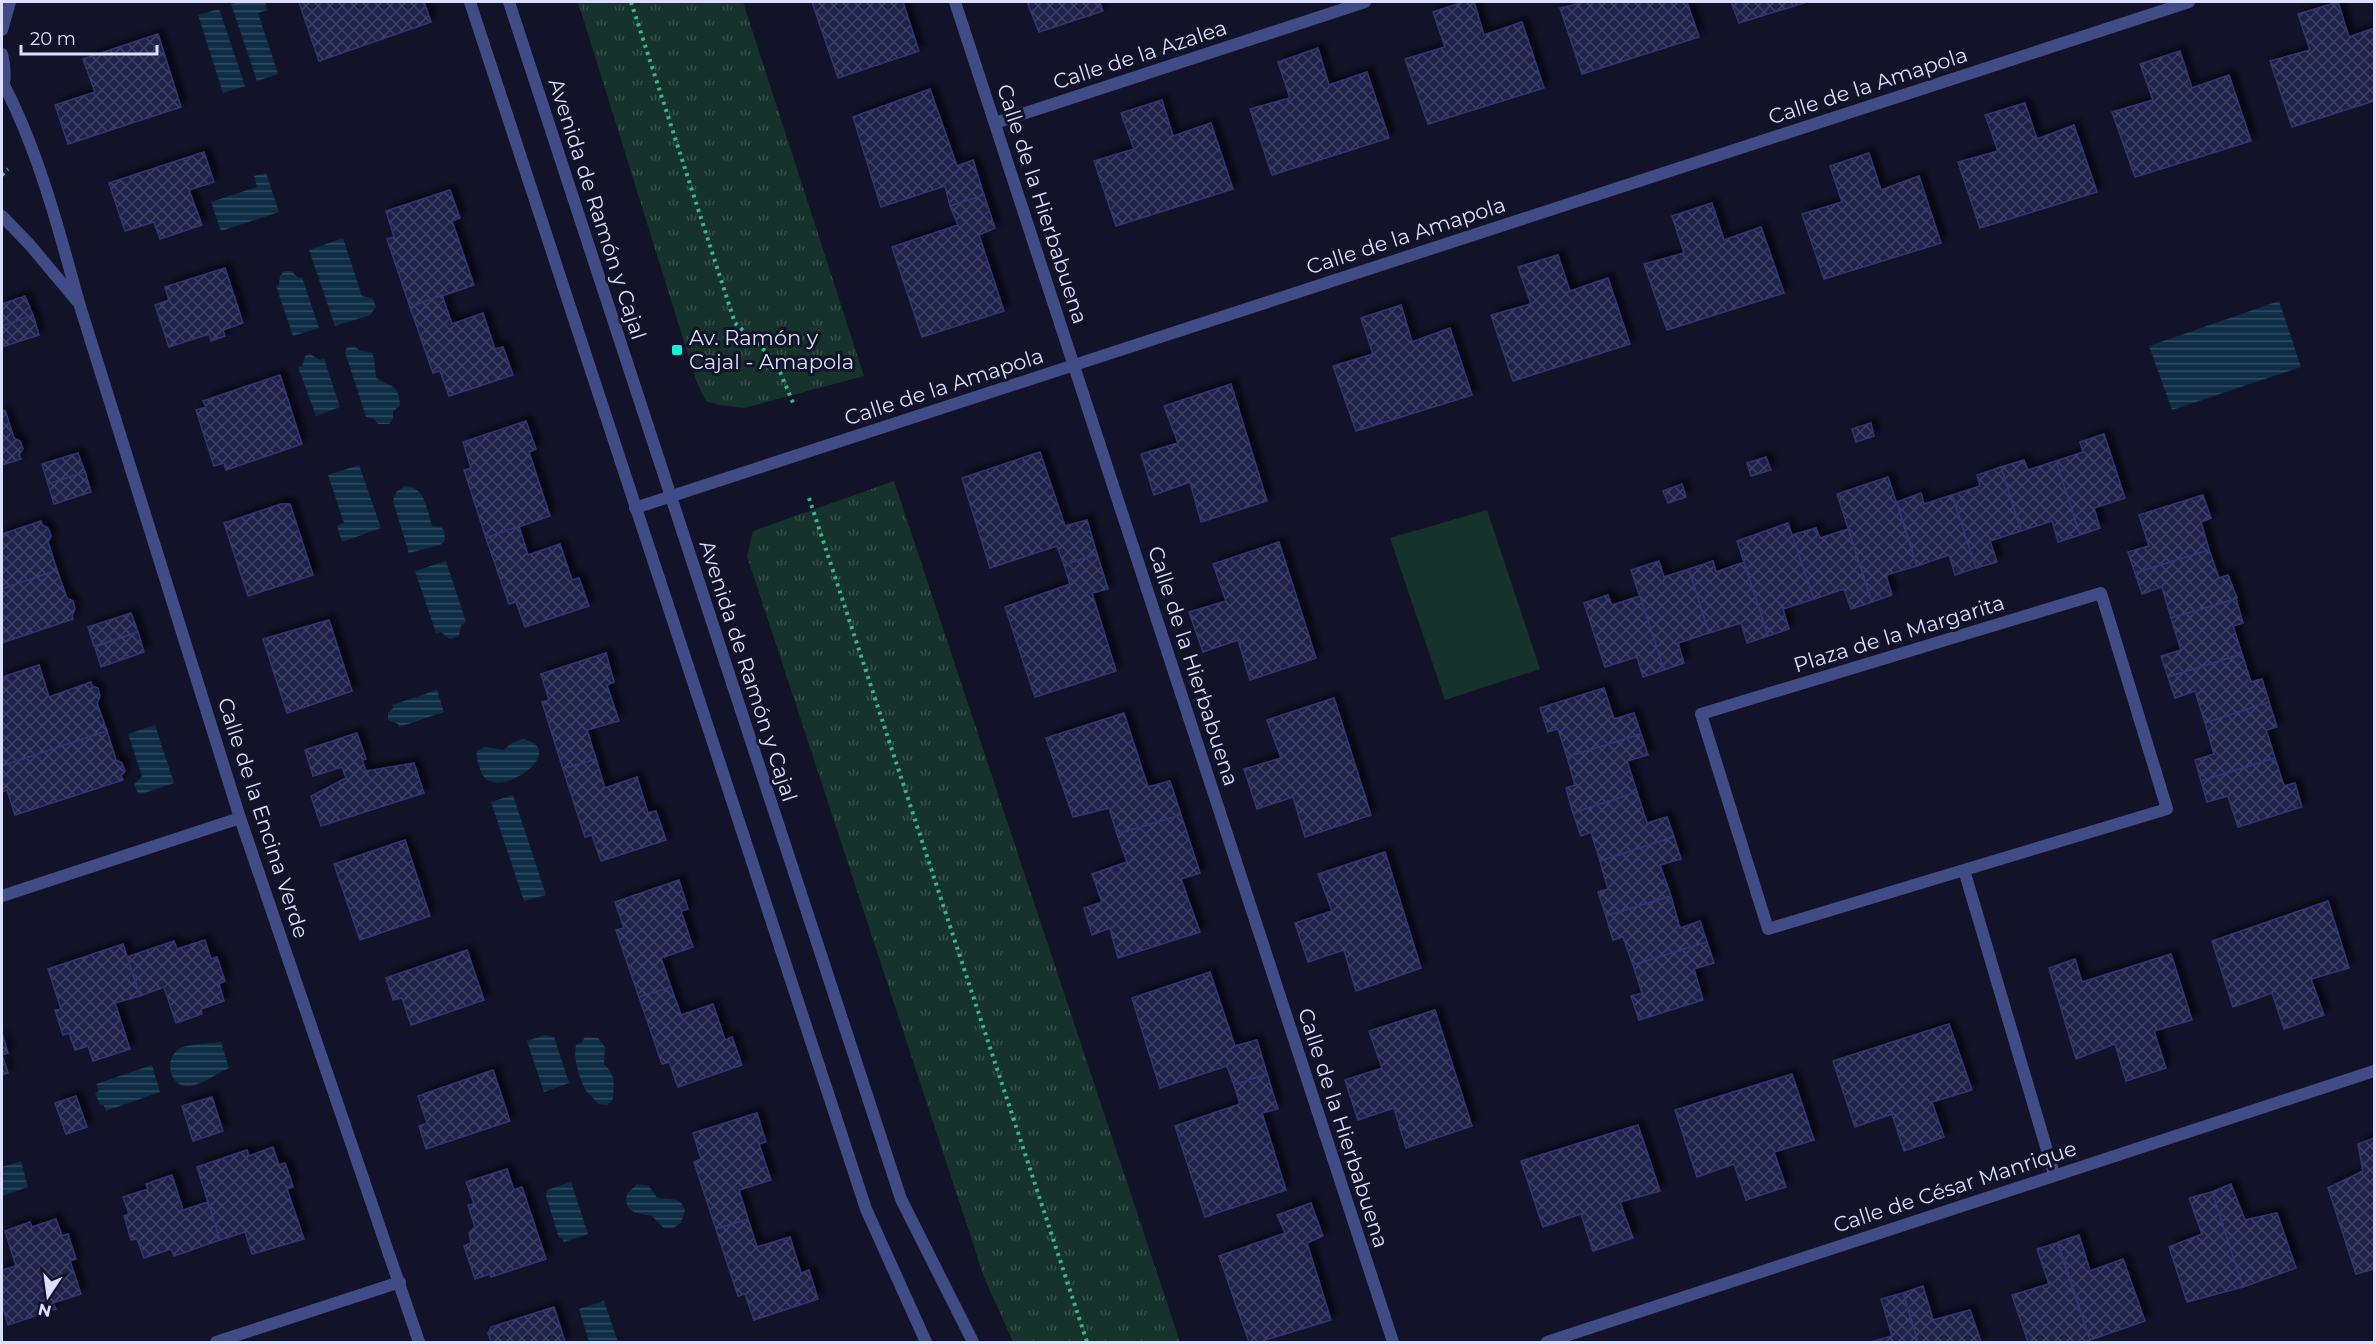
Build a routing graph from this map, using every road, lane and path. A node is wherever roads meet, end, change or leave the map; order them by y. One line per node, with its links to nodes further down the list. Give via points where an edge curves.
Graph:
1 (10, 2): 8 (street)
2 (470, 2): 18 (street)
3 (509, 2): 16 (street, Avenida de Ramón y Cajal)
4 (631, 2): 15 (path, via 735,323 775,360)
5 (955, 2): 11 (street, Calle de la Hierbabuena)
6 (1365, 2): 11 (street, Calle de la Azalea)
7 (2189, 2): 14 (street, Calle de la Amapola)
8 (2, 30)
9 (2, 54): 10 (street)
10 (3, 89): 13 (street, Calle de la Encina Verde, via 21,118)
11 (995, 123): 14 (street, Calle de la Hierbabuena)
12 (2, 216): 13 (street, Calle de la Encina Verde)
13 (79, 303): 19 (street, Calle de la Encina Verde)
14 (1075, 366): 16 (street, Calle de la Amapola); 30 (street, Calle de la Hierbabuena)
15 (794, 405)
16 (670, 497): 18 (street, Calle de la Amapola); 28 (street, Avenida de Ramón y Cajal, via 901,1199)
17 (809, 498): 29 (path)
18 (635, 508): 27 (street, via 866,1209)
19 (240, 818): 21 (street); 24 (street, Calle de la Encina Verde)
20 (1964, 870): 20 (street, Plaza de la Margarita, via 2167,809 2101,593 1701,714 1768,929); 23 (street)
21 (2, 896)
22 (2374, 1071): 23 (street, Calle de César Manrique)
23 (2054, 1174): 31 (street, Calle de César Manrique)
24 (400, 1282): 25 (street); 26 (street, Calle de la Encina Verde)
25 (216, 1342)
26 (419, 1342)
27 (926, 1342)
28 (974, 1342)
29 (1087, 1342)
30 (1393, 1342)
31 (1547, 1342)

